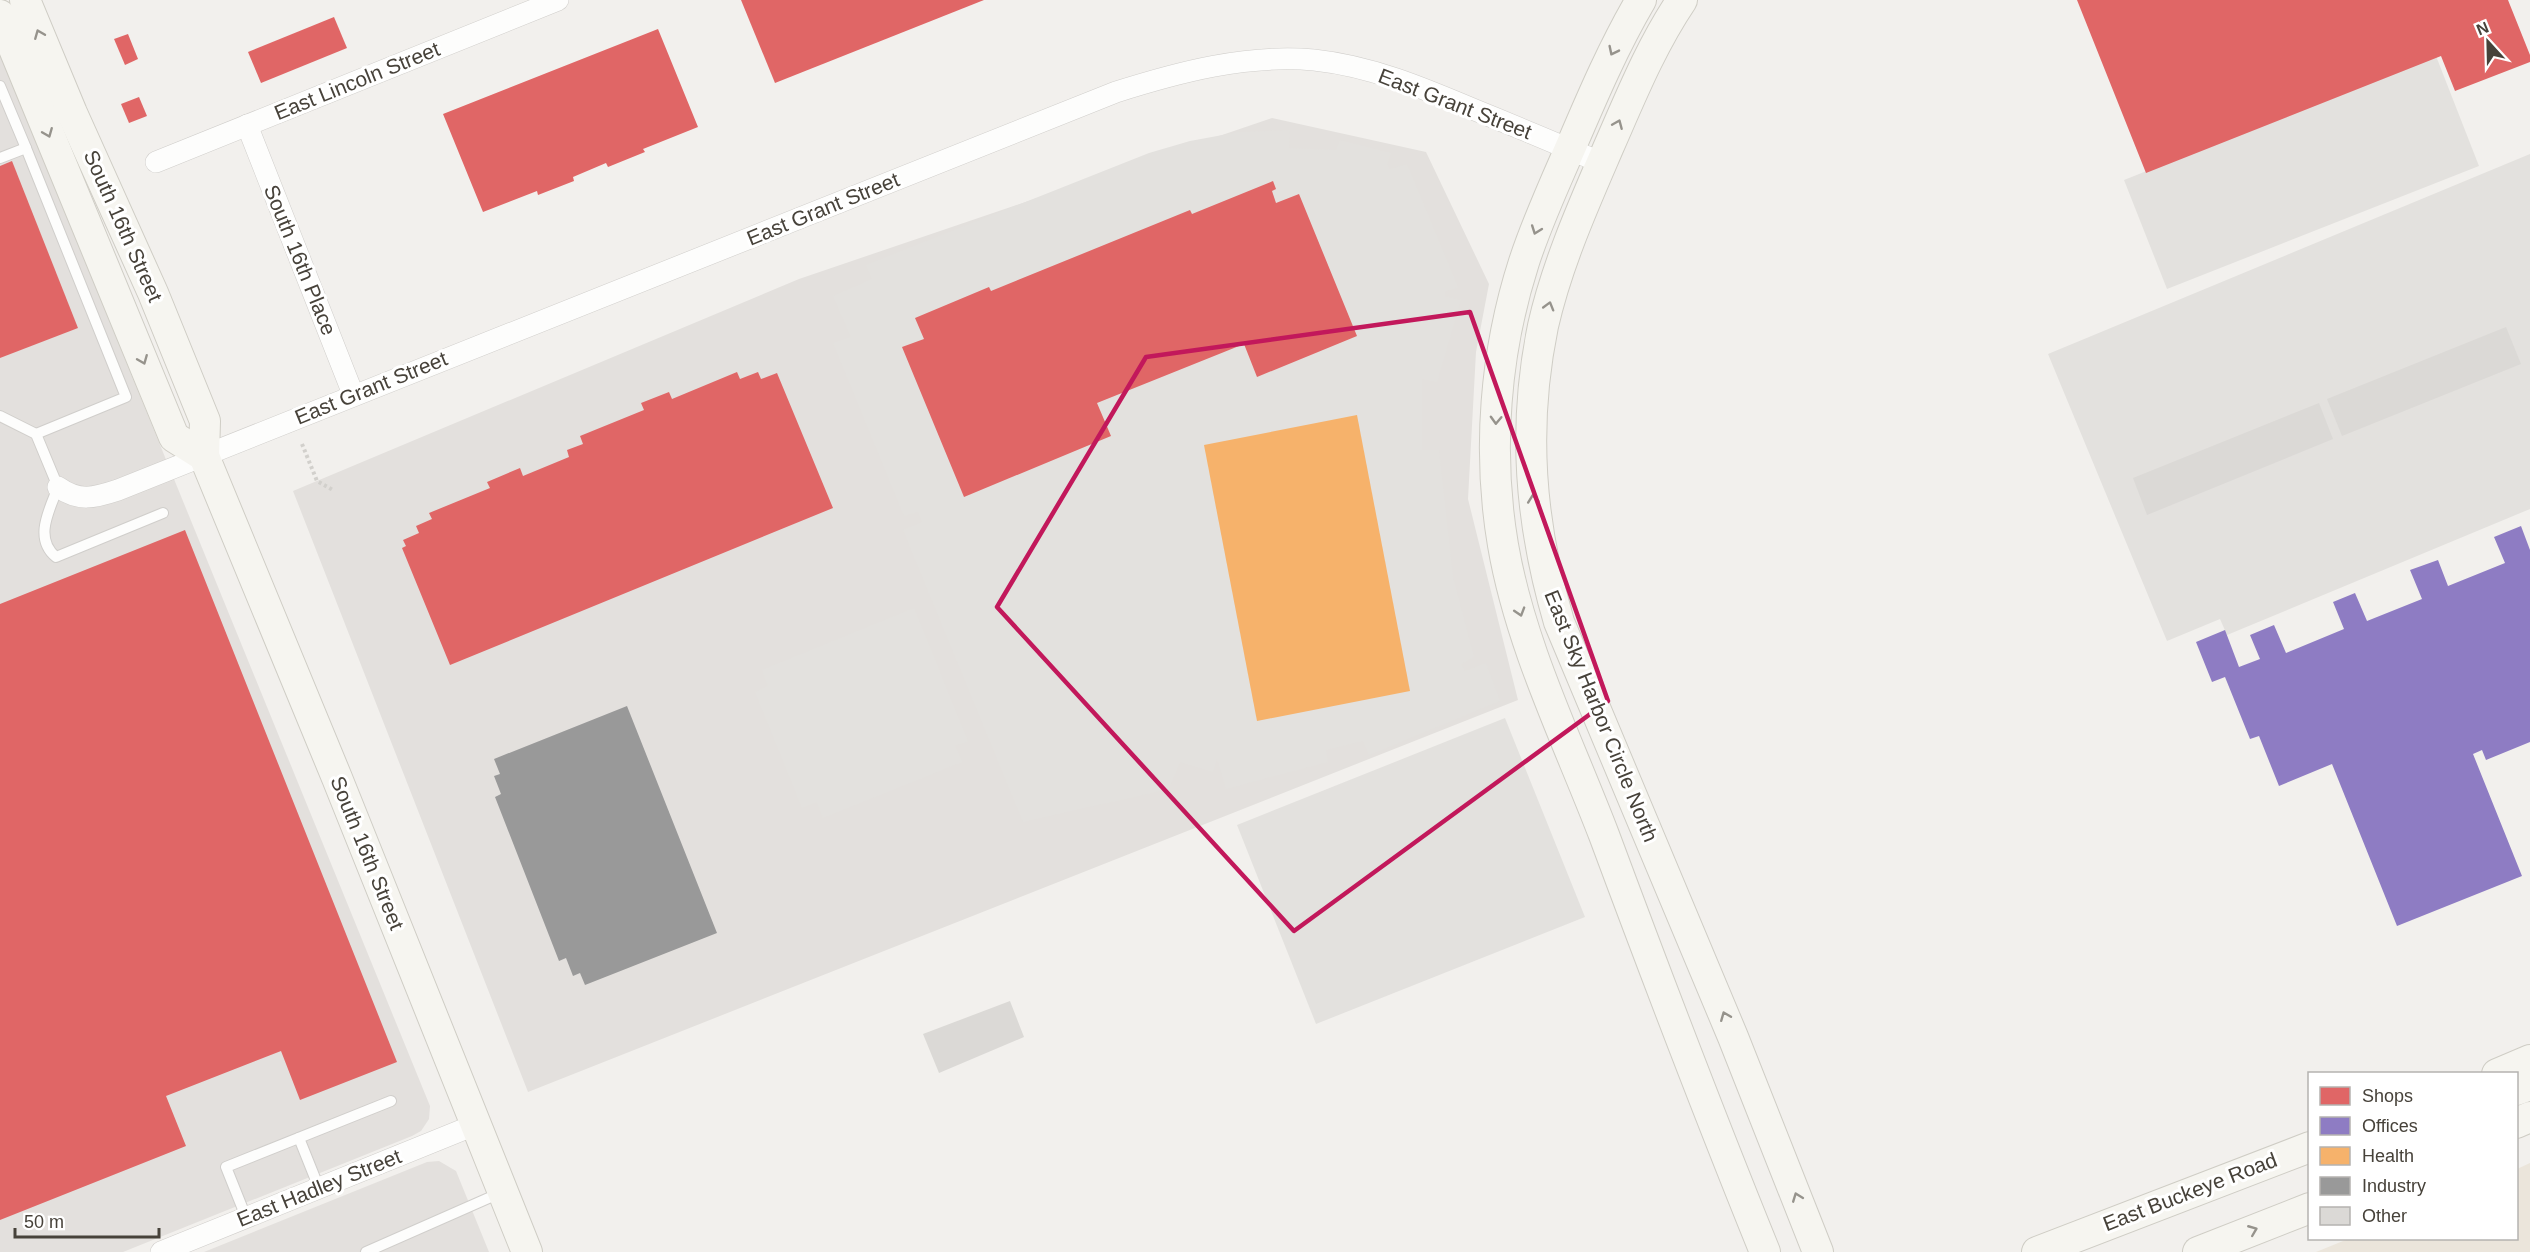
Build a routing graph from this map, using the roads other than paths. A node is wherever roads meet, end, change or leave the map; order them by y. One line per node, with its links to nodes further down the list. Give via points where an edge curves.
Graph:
1 (25, 0): 6 (street, South 16th Street, one-way to 1)
2 (558, 0): 7 (street, East Lincoln Street)
3 (1641, 0): 9 (street, East Sky Harbor Circle North, one-way to 9, via 1615,47)
4 (1679, 3): 12 (street, East Sky Harbor Circle North, one-way to 4, via 1644,66)
5 (0, 15): 6 (street, South 16th Street)
6 (26, 78): 8 (lane); 16 (street, South 16th Street, via 174,436)
7 (247, 125): 11 (street, East Lincoln Street); 13 (street, South 16th Place)
8 (26, 148): 10 (lane); 15 (lane, via 126,397)
9 (1570, 149): 12 (street, East Grant Street); 13 (street, East Grant Street, via 1399,78 1349,66 1312,60 1260,60 1202,68 1116,92); 32 (street, East Sky Harbor Circle North, one-way to 32, via 1524,261 1504,342 1495,418 1503,545 1535,658)
10 (0, 158)
11 (156, 162)
12 (1602, 163): 33 (street, East Sky Harbor Circle North, one-way to 12, via 1716,994 1559,622 1541,557 1530,459 1537,359 1553,291)
13 (353, 394): 16 (street, East Grant Street)
14 (0, 416): 15 (lane)
15 (36, 434): 17 (lane)
16 (204, 456): 17 (street, East Grant Street, via 100,496 73,497); 22 (street, South 16th Street)
17 (57, 487): 18 (lane, via 42,530 50,552 56,557)
18 (163, 513)
19 (2530, 1060): 20 (street)
20 (2502, 1072)
21 (391, 1101): 23 (lane)
22 (477, 1124): 25 (street, East Hadley Street); 26 (street, South 16th Street)
23 (299, 1138): 25 (lane); 28 (lane, via 226,1167)
24 (2308, 1148): 34 (street, East Buckeye Road)
25 (320, 1188): 28 (street, East Hadley Street)
26 (503, 1191): 30 (lane); 31 (street, South 16th Street)
27 (2308, 1209): 35 (street, one-way to 27)
28 (246, 1217): 29 (street, East Hadley Street)
29 (161, 1252)
30 (366, 1252)
31 (527, 1252)
32 (1765, 1252)
33 (1818, 1252)
34 (2037, 1252)
35 (2198, 1252)

